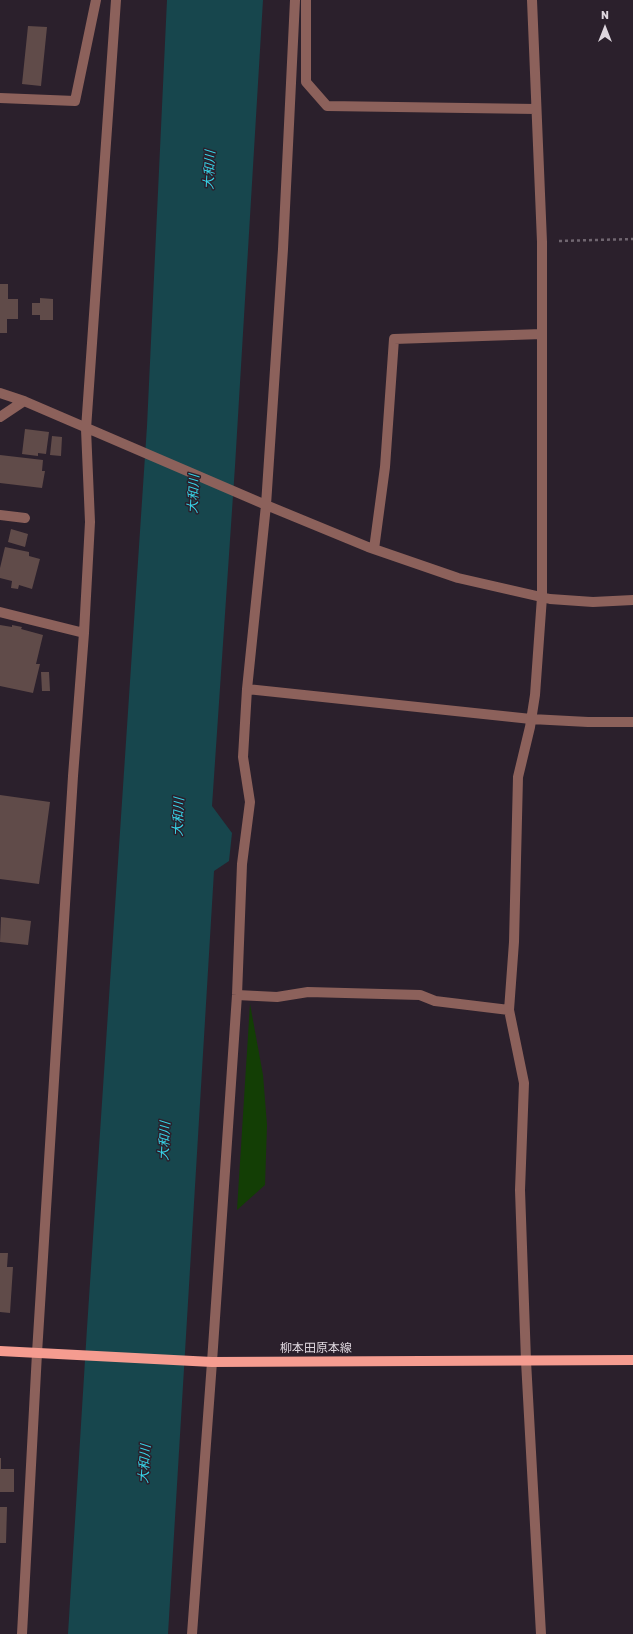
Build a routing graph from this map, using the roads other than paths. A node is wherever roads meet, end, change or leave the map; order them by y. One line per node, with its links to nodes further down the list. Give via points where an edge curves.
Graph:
1 (96, 0): 6 (street, via 75,101)
2 (116, 0): 12 (street)
3 (295, 0): 13 (street, via 283,249)
4 (306, 0): 7 (street, via 306,82 327,106)
5 (532, 0): 7 (street)
6 (0, 98)
7 (536, 109): 8 (street, via 542,242)
8 (542, 334): 16 (street, via 394,339 385,467); 17 (street)
9 (0, 393): 10 (street)
10 (24, 400): 11 (street); 12 (street)
11 (0, 417)
12 (86, 429): 13 (street); 20 (street, via 90,522)
13 (266, 505): 16 (street); 21 (street)
14 (0, 515): 15 (street)
15 (25, 518)
16 (374, 549): 17 (street, via 458,578)
17 (542, 597): 18 (street, via 593,602); 22 (street)
18 (633, 600)
19 (0, 612): 20 (street)
20 (84, 633): 27 (street, via 73,776)
21 (247, 689): 22 (street); 24 (street, via 243,757 250,802 242,864)
22 (531, 719): 23 (street); 25 (street, via 518,777 514,942)
23 (633, 722)
24 (237, 995): 25 (street, via 277,997 308,992 420,995 435,1001); 30 (street)
25 (509, 1010): 29 (street, via 524,1083 520,1190)
26 (0, 1351): 27 (main road, 柳本田原本線)
27 (41, 1354): 30 (main road, 柳本田原本線); 31 (street)
28 (633, 1360): 29 (main road, 柳本田原本線)
29 (526, 1361): 30 (main road, 柳本田原本線); 33 (street)
30 (208, 1362): 32 (street)
31 (22, 1634)
32 (192, 1634)
33 (541, 1634)

